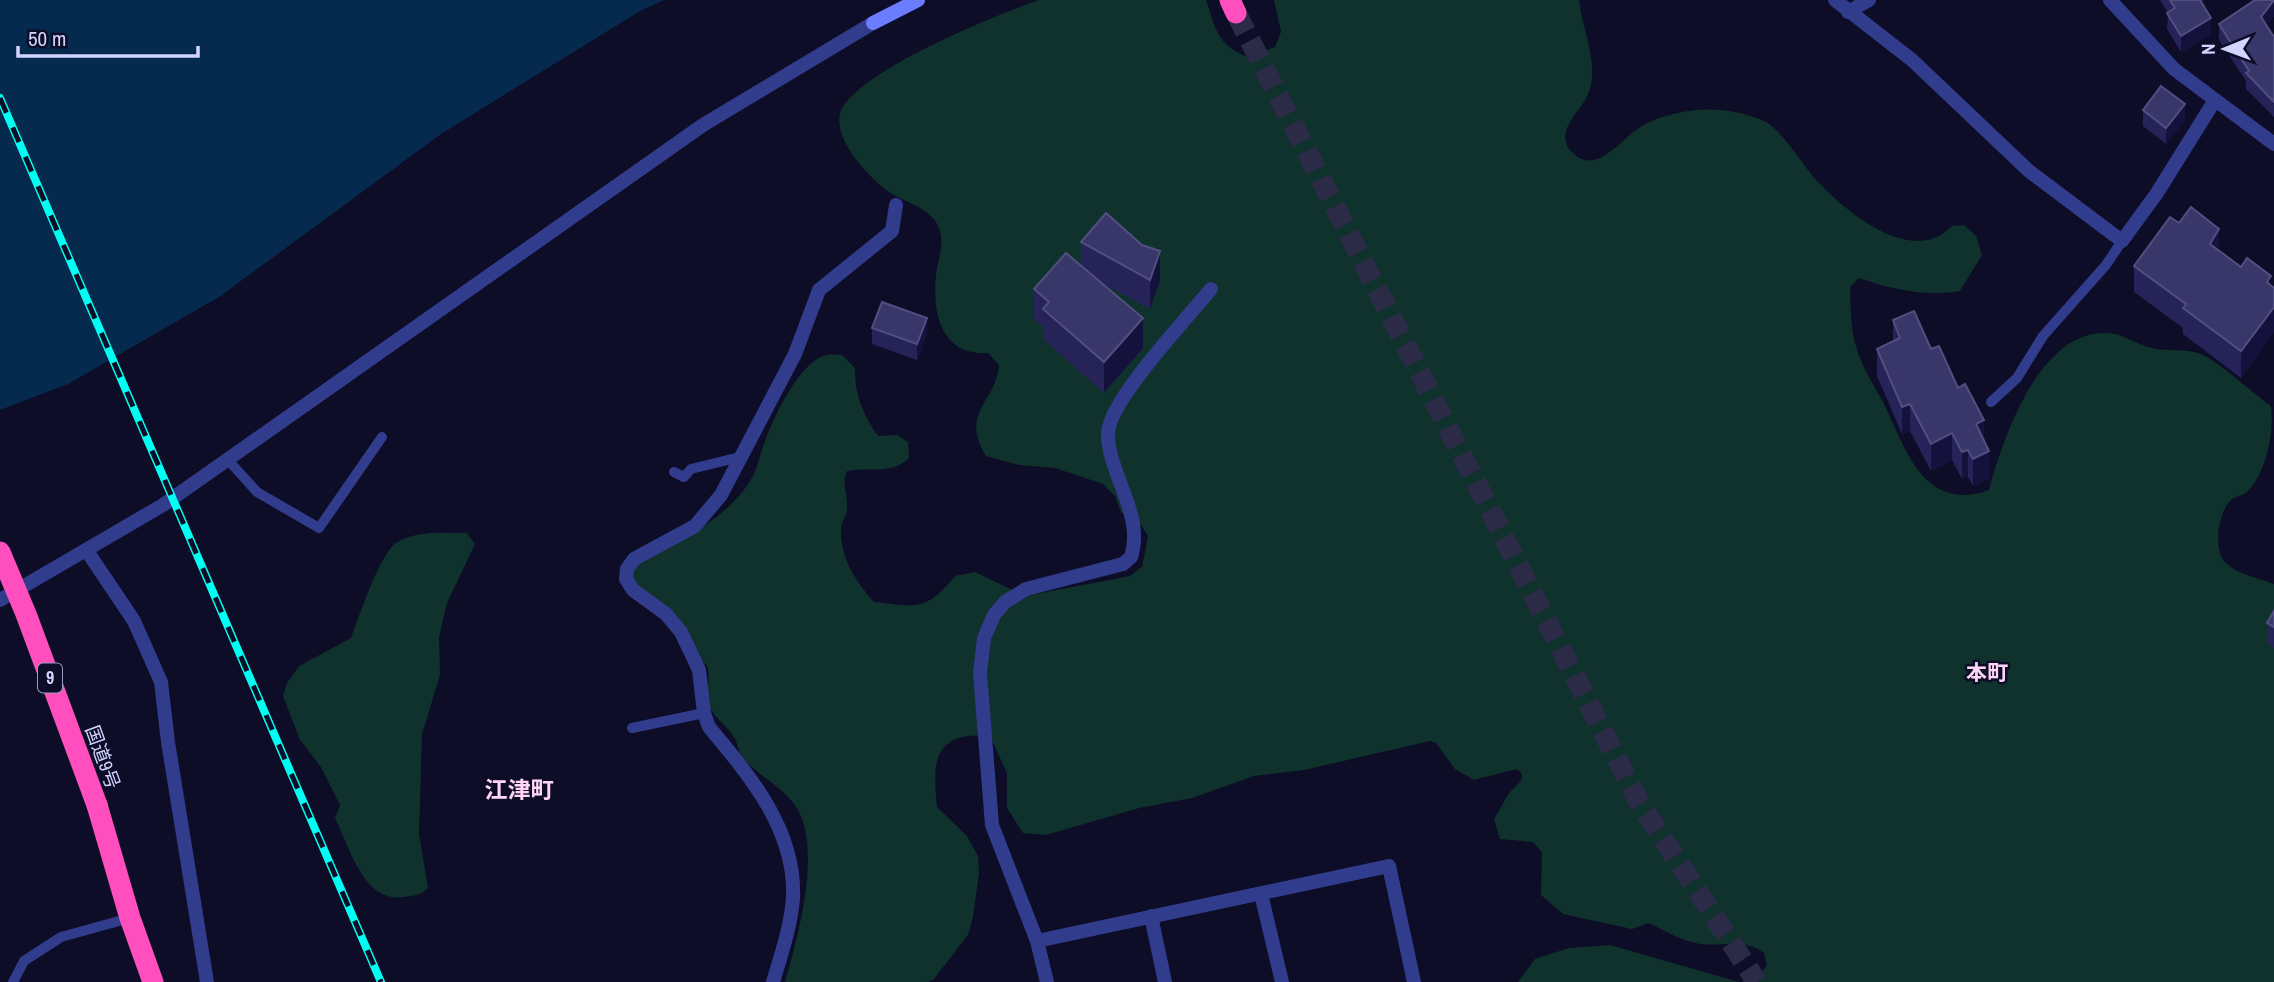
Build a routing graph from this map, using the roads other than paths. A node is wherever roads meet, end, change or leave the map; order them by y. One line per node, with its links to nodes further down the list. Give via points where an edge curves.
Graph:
1 (918, 0): 14 (street, via 703,125)
2 (1835, 0): 5 (street)
3 (1869, 0): 5 (street)
4 (2110, 0): 6 (street, via 2174,69)
5 (1848, 12): 9 (street, via 1912,60 2029,171)
6 (2216, 100): 7 (street); 9 (street)
7 (2274, 144)
8 (896, 205): 13 (street, via 892,231 818,290 795,354)
9 (2122, 241): 11 (lane, via 2043,336 2017,378)
10 (1211, 289): 24 (street, via 1121,400 1110,425 1109,440 1132,518 1131,557 1123,564 1026,589 1005,602 984,638 980,673 992,825)
11 (1991, 402)
12 (382, 437): 14 (lane, via 319,528 257,492)
13 (744, 456): 15 (lane, via 691,469 684,477); 19 (street, via 721,495 695,526 634,559 626,574 636,594 677,624 699,670)
14 (228, 460): 16 (street)
15 (674, 472)
16 (87, 551): 18 (street); 27 (street, via 134,621 161,682)
17 (0, 552): 23 (highway, 国道9号 / 9, bridge, via 97,805)
18 (0, 600)
19 (704, 713): 20 (lane); 28 (street, via 709,727 768,804 790,857 793,897)
20 (632, 728)
21 (1261, 894): 22 (street); 31 (street); 32 (street, via 1389,866)
22 (1151, 916): 24 (street); 30 (street)
23 (130, 918): 25 (lane, via 61,937 24,961); 26 (highway, 国道9号 / 9)
24 (1037, 941): 29 (street)
25 (13, 982)
26 (153, 982)
27 (207, 982)
28 (774, 982)
29 (1047, 982)
30 (1165, 982)
31 (1282, 982)
32 (1414, 982)

